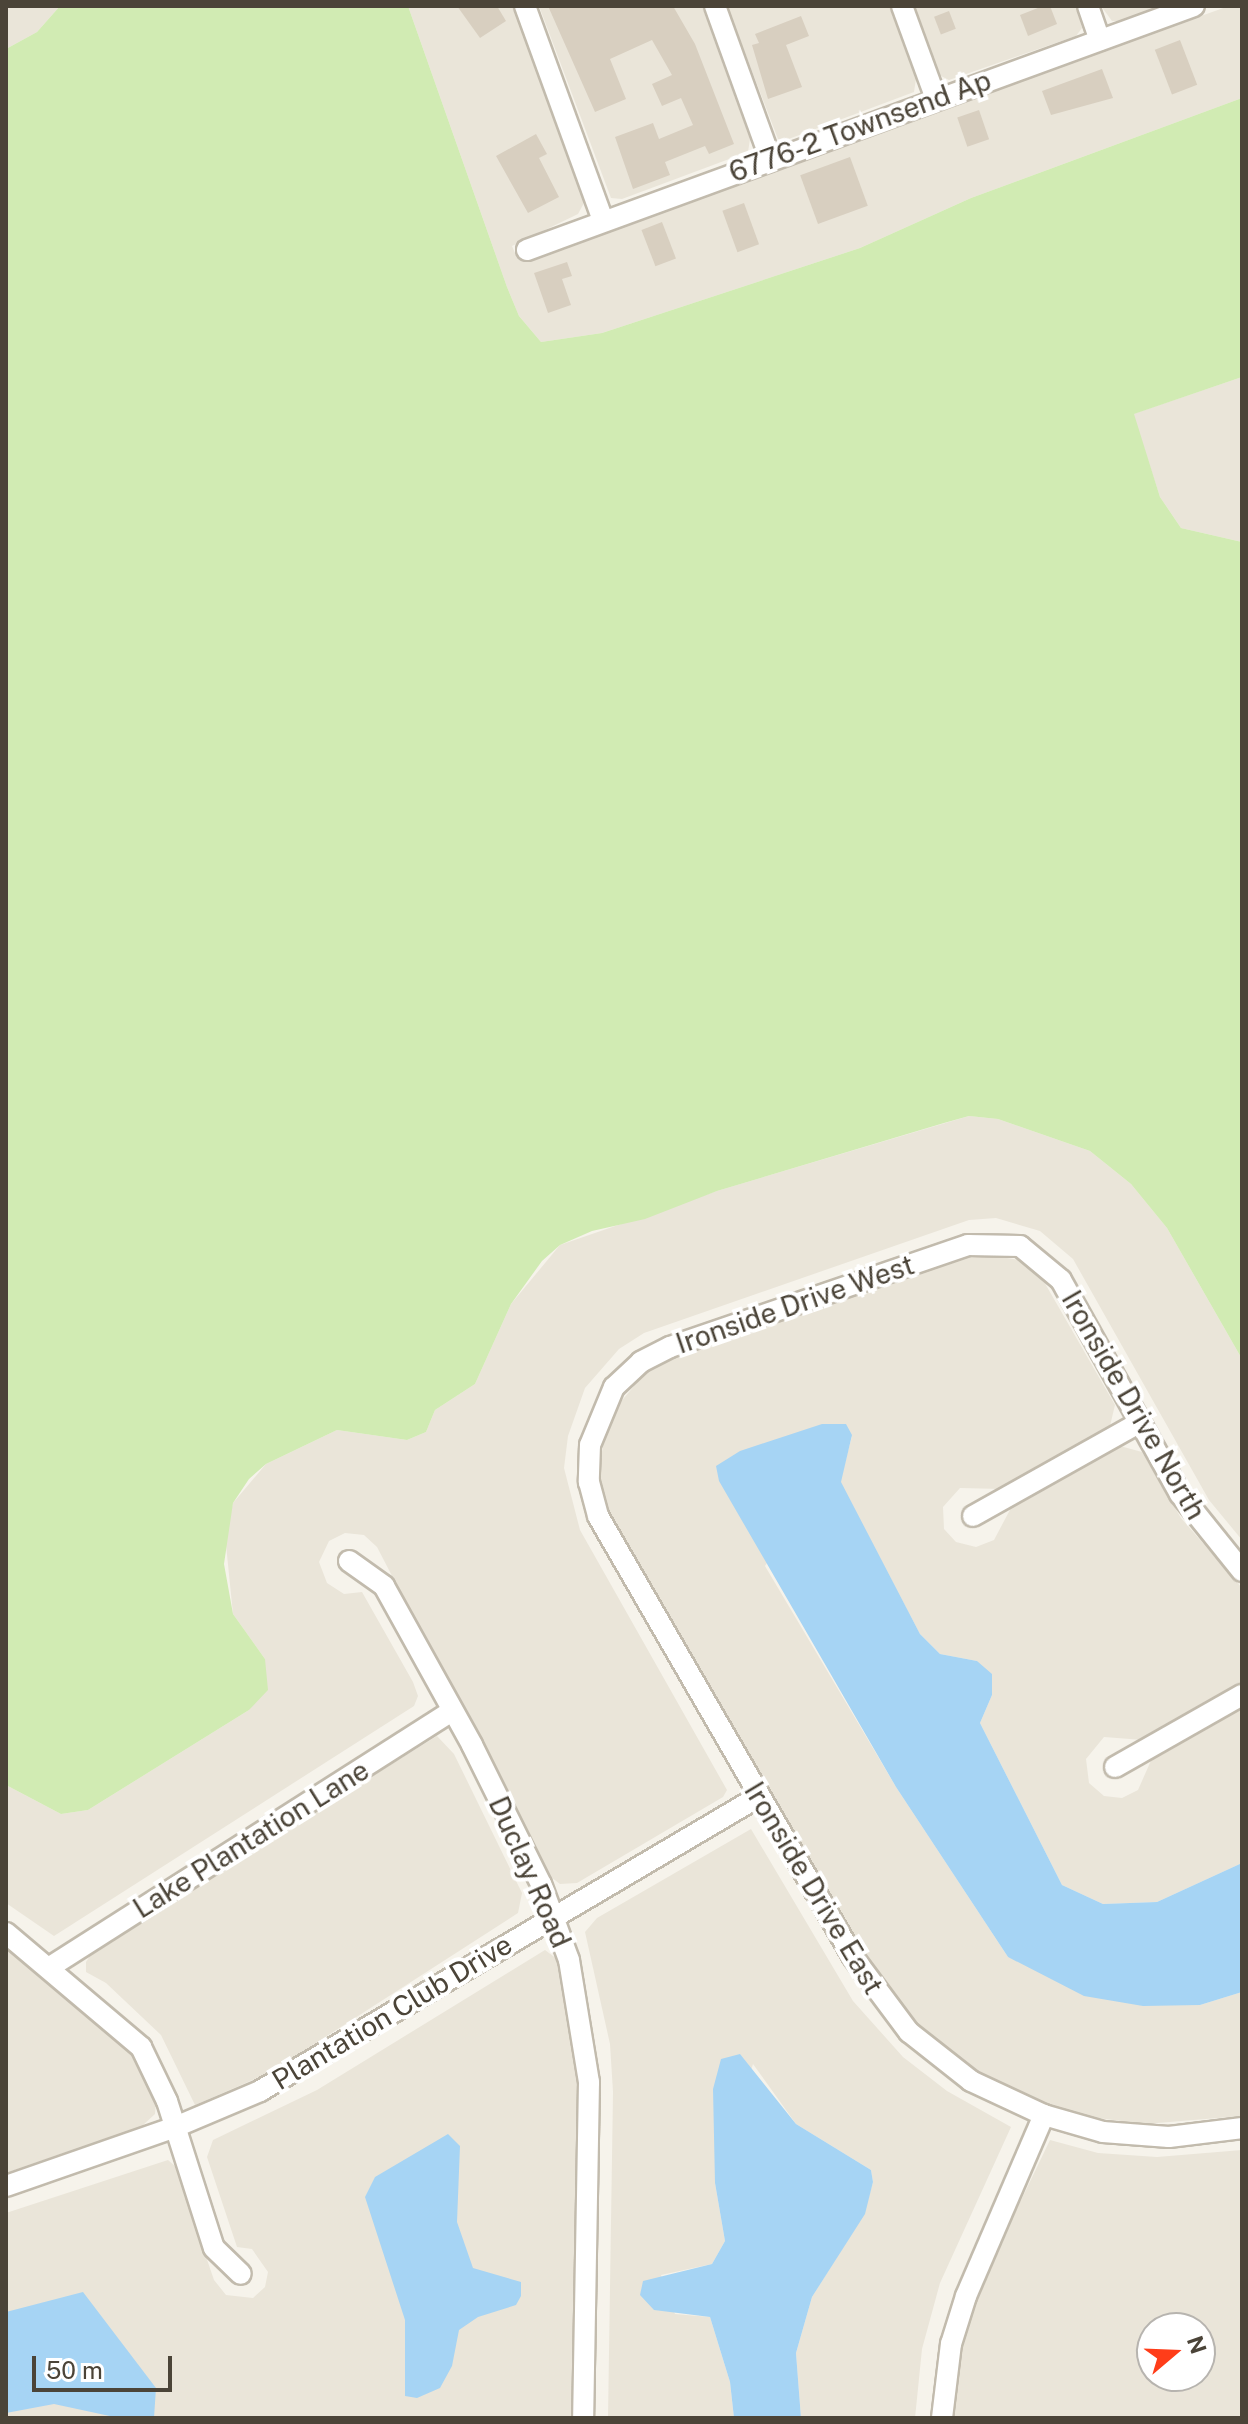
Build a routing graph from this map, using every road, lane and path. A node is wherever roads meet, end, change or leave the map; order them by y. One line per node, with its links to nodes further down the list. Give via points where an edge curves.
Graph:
1 (525, 6): 9 (street)
2 (715, 6): 8 (street)
3 (902, 6): 7 (street)
4 (1088, 6): 6 (street)
5 (1194, 6): 6 (street, 6776-2 Townsend Ap)
6 (1100, 40): 7 (street, 6776-2 Townsend Ap)
7 (936, 99): 8 (street, 6776-2 Townsend Ap)
8 (770, 158): 9 (street, 6776-2 Townsend Ap)
9 (602, 218): 10 (street, 6776-2 Townsend Ap)
10 (527, 250)
11 (1020, 1246): 12 (street, Ironside Drive West, via 968,1245 670,1347 641,1362 614,1387); 13 (street, Ironside Drive North, via 1061,1280)
12 (598, 1416): 20 (street, Ironside Drive East, via 590,1445 589,1482 598,1516)
13 (1139, 1423): 14 (street); 16 (street, Ironside Drive North, via 1180,1494)
14 (973, 1516)
15 (349, 1561): 18 (street, Duclay Road, via 384,1586)
16 (1242, 1571)
17 (1242, 1695): 19 (street)
18 (452, 1711): 21 (street, Duclay Road); 23 (street, Lake Plantation Lane)
19 (1115, 1767)
20 (758, 1797): 21 (street, Plantation Club Drive); 24 (street, Ironside Drive East, via 853,1957 909,2032 971,2081)
21 (553, 1916): 25 (street, Plantation Club Drive, via 260,2091); 29 (street, Duclay Road, via 569,1960 589,2082)
22 (6, 1933): 23 (street)
23 (50, 1967): 25 (street, via 141,2047 156,2072)
24 (1044, 2115): 26 (street, Ironside Drive East, via 1103,2132 1169,2137); 30 (street, via 966,2296 951,2344)
25 (173, 2128): 27 (street, Plantation Club Drive); 28 (street, via 214,2248)
26 (1242, 2128)
27 (6, 2186)
28 (241, 2274)
29 (583, 2418)
30 (942, 2418)

